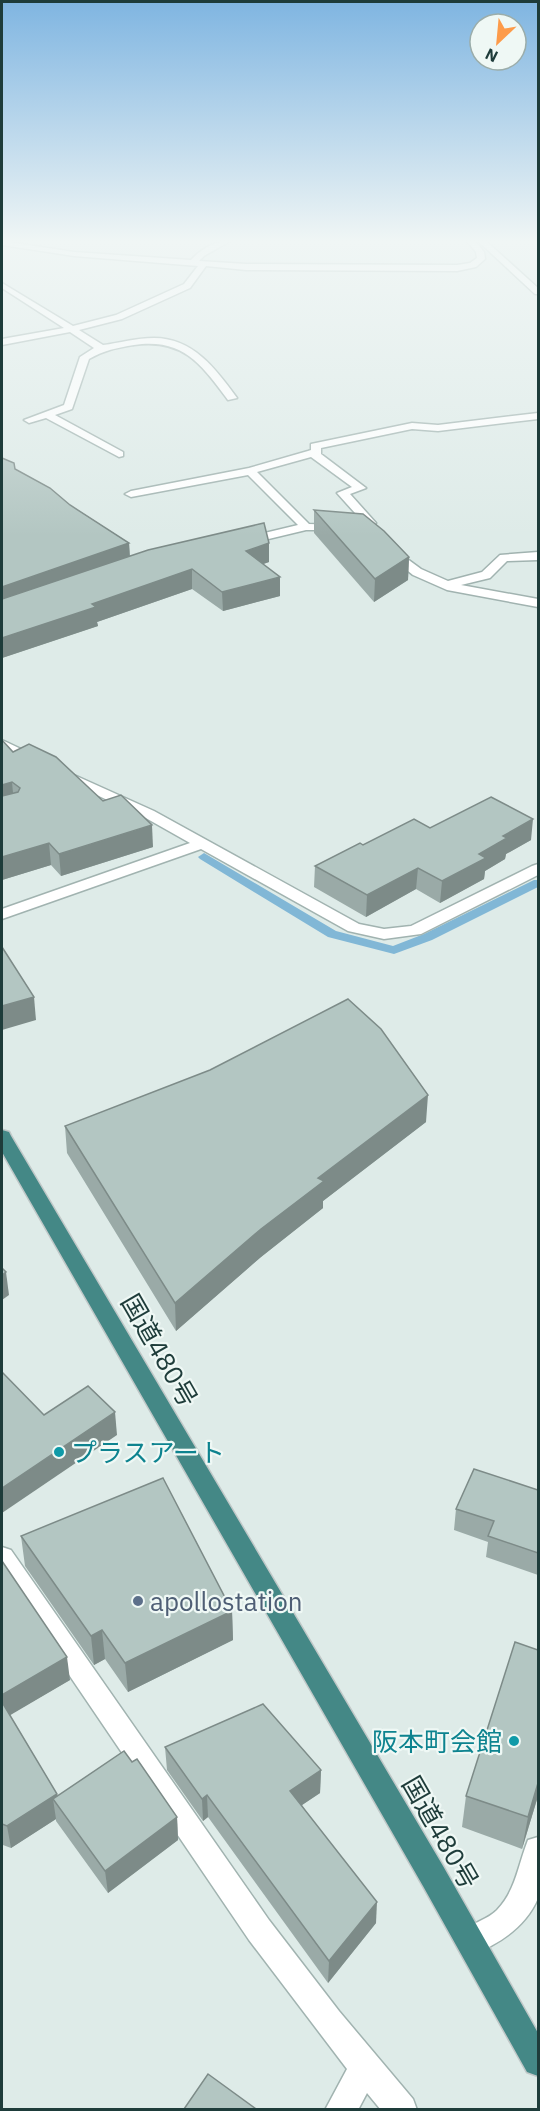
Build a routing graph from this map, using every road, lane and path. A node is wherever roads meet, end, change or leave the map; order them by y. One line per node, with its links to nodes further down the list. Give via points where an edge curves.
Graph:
1 (89, 340): 2 (street)
2 (101, 348): 3 (street, via 161,340 182,347 203,361); 4 (street, via 85,357 68,407)
3 (231, 398)
4 (46, 414): 6 (street); 8 (street)
5 (538, 416): 7 (street, via 438,428 412,426 336,440 315,446 317,452)
6 (28, 420)
7 (312, 453): 9 (street); 12 (street, via 360,488 343,493 370,524)
8 (119, 454)
9 (250, 471): 10 (street); 11 (street)
10 (131, 494)
11 (306, 527): 12 (street); 13 (street)
12 (366, 534): 15 (street, via 417,572)
13 (237, 543)
14 (538, 555): 15 (street, via 504,558 486,575)
15 (447, 585): 16 (street)
16 (538, 603)
17 (2, 744): 18 (street, via 149,814)
18 (202, 844): 19 (street, via 354,928 384,934 415,930); 20 (street)
19 (538, 869)
20 (4, 909)
21 (2, 1136): 24 (highway, 国道480号)
22 (2, 1557): 26 (street, via 258,1932)
23 (538, 1850): 24 (street, via 526,1894 506,1921)
24 (471, 1941): 25 (highway, 国道480号)
25 (538, 2061)
26 (365, 2068): 27 (street); 28 (street)
27 (340, 2109)
28 (402, 2109)

